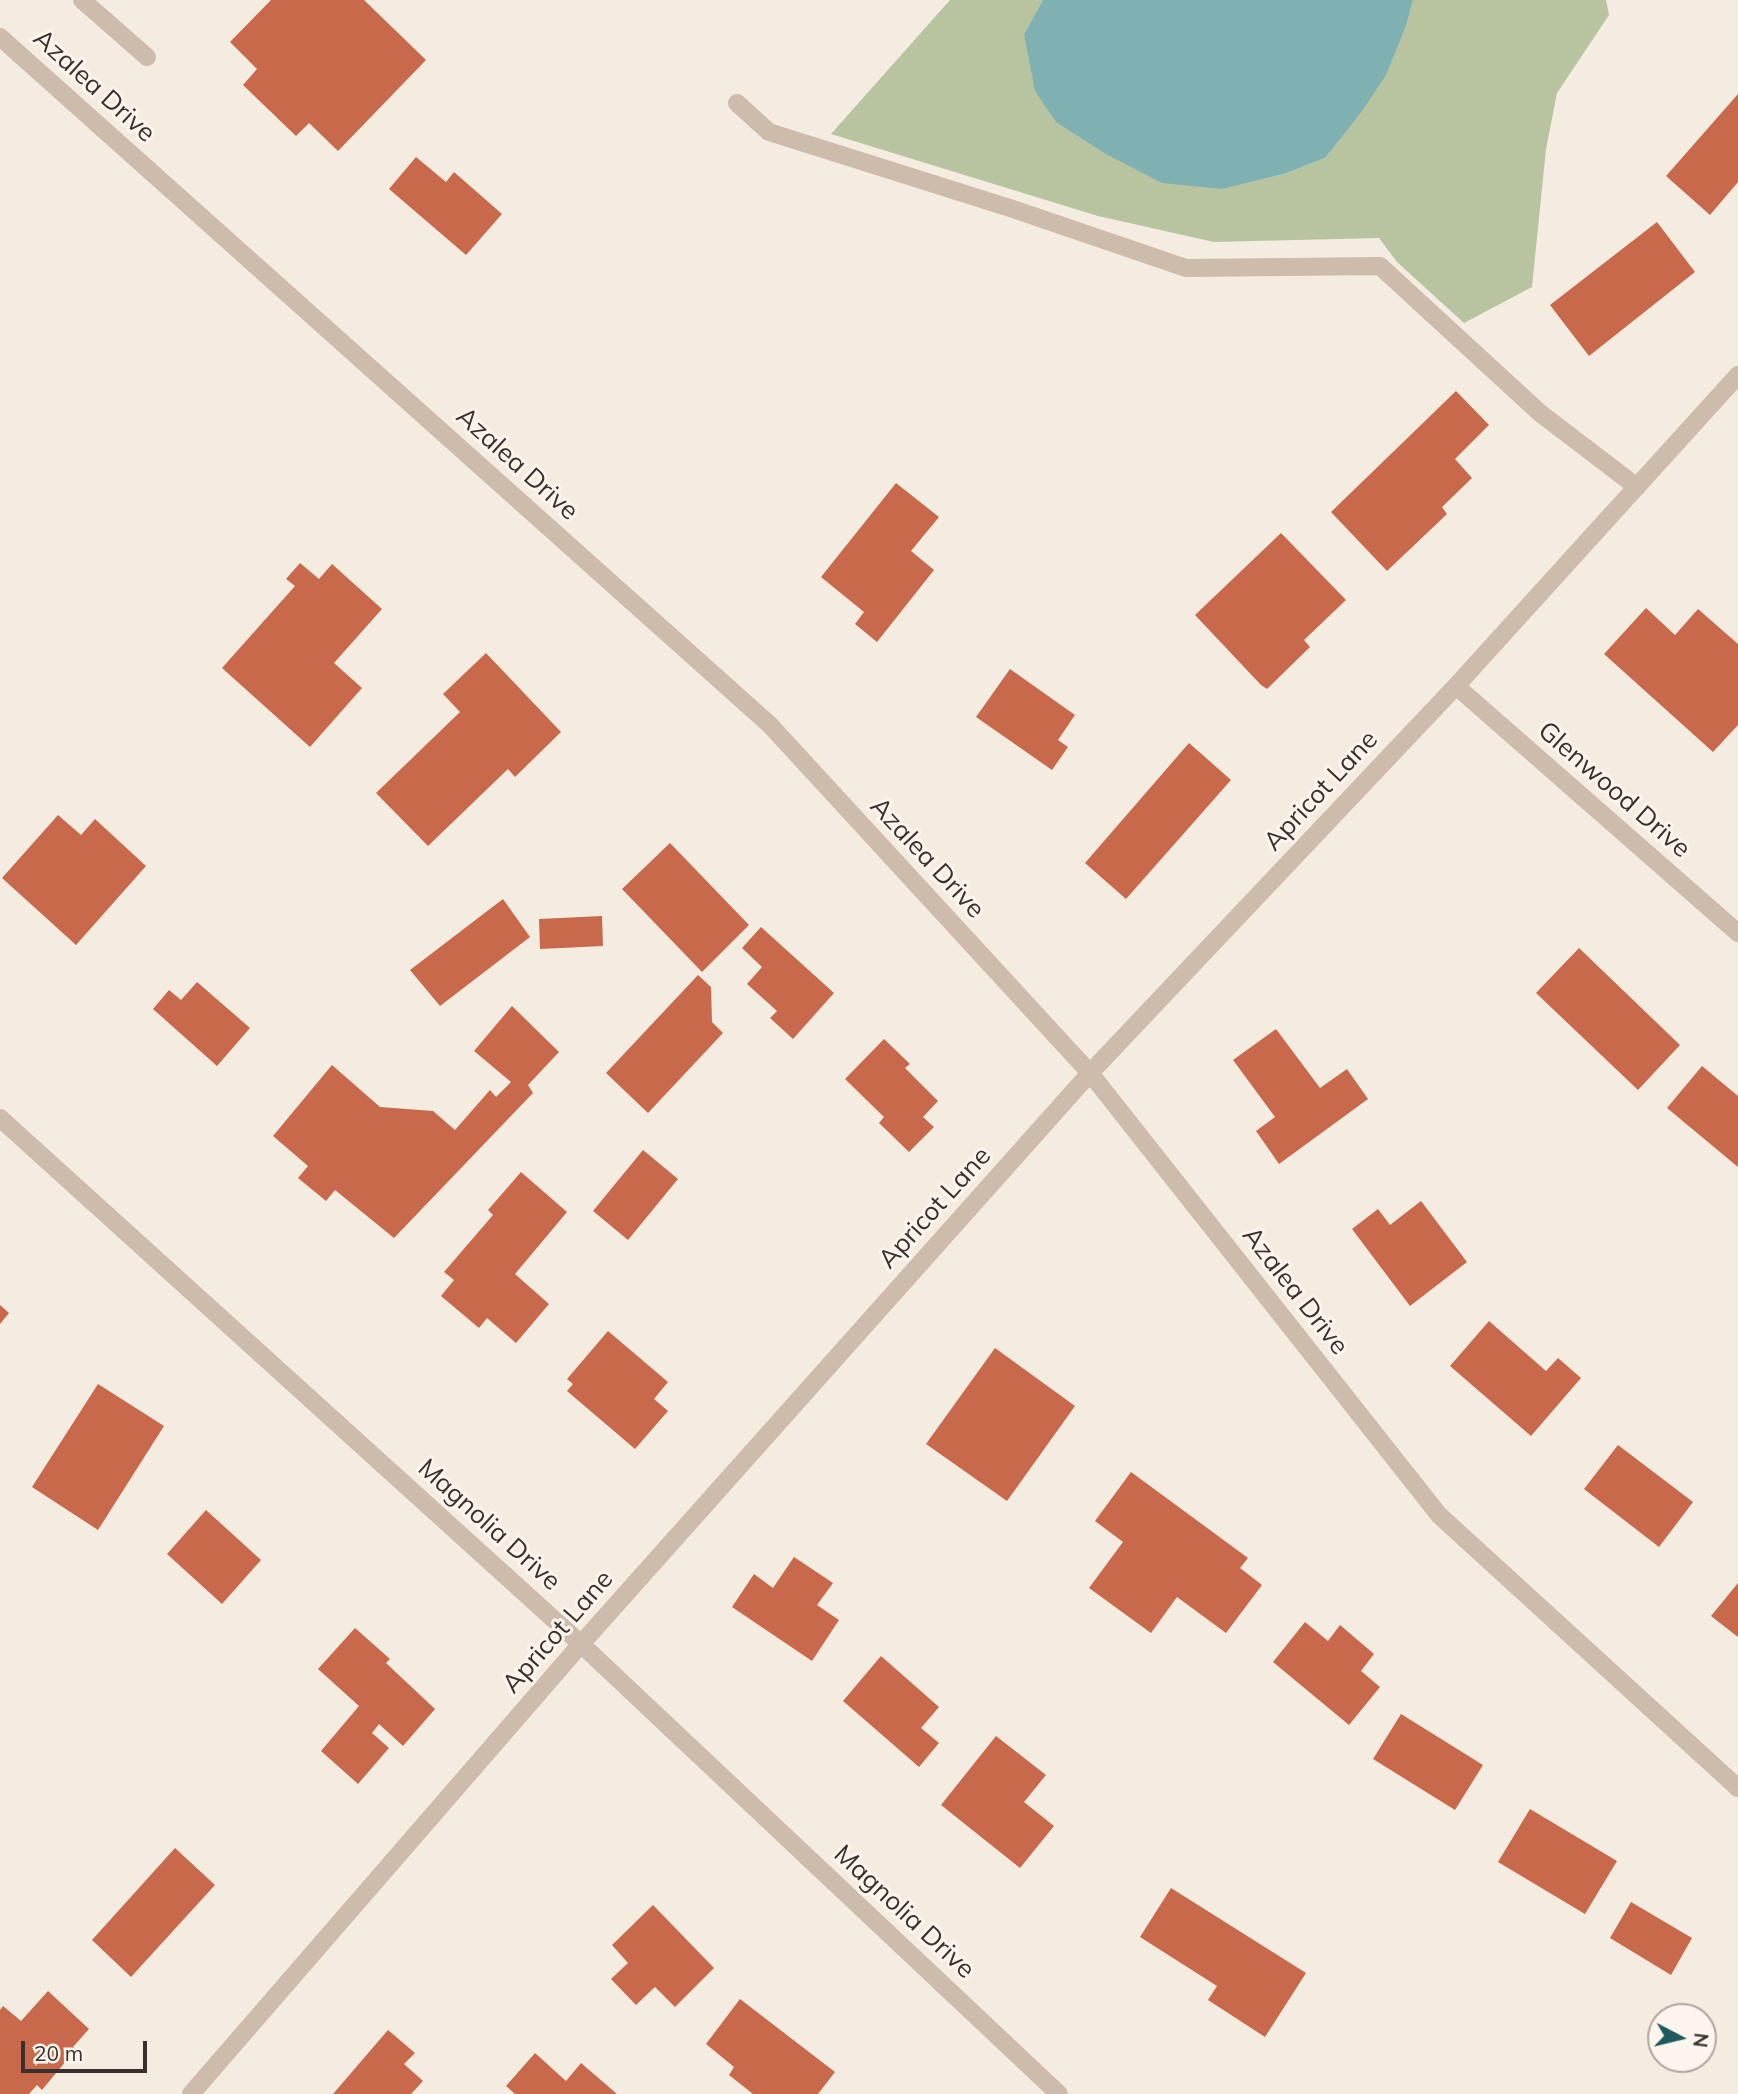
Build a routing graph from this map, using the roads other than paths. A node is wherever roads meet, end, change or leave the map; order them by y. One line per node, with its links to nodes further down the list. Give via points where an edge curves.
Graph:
1 (82, 0): 3 (street)
2 (0, 37): 9 (street, Azalea Drive, via 769,725)
3 (147, 58)
4 (737, 103): 6 (street, via 769,132 1186,268 1380,266 1540,413)
5 (1738, 375): 6 (street, Apricot Lane)
6 (1637, 487): 7 (street, Apricot Lane)
7 (1456, 686): 8 (street, Glenwood Drive); 9 (street, Apricot Lane)
8 (1738, 933)
9 (1090, 1073): 11 (street, Apricot Lane); 12 (street, Azalea Drive, via 1438,1515)
10 (0, 1118): 11 (street, Magnolia Drive)
11 (581, 1644): 13 (street, Apricot Lane); 14 (street, Magnolia Drive)
12 (1738, 1788)
13 (191, 2094)
14 (1059, 2094)

